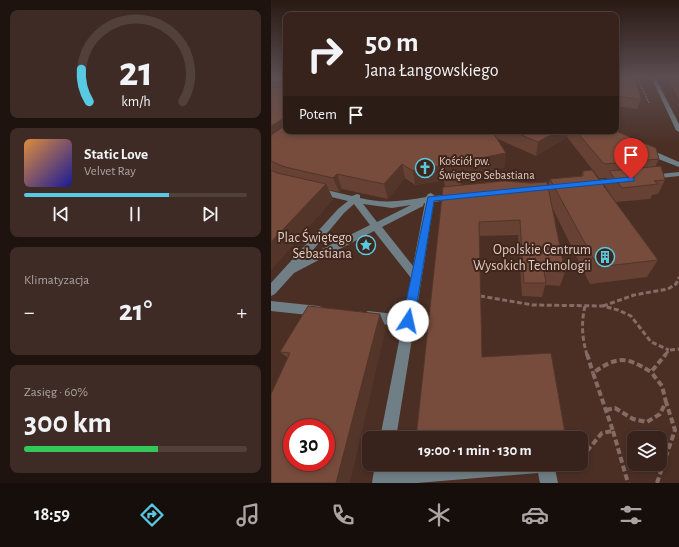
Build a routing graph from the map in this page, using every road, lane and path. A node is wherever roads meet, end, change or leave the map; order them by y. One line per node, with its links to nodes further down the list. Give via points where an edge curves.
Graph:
1 (663, 100): 2 (street)
2 (668, 111): 3 (street); 4 (street)
3 (679, 112)
4 (679, 130)
5 (640, 149): 6 (street)
6 (679, 165)
7 (679, 174): 8 (street)
8 (577, 184)
9 (307, 189): 11 (street)
10 (461, 196): 12 (street)
11 (357, 197): 12 (street, via 369,203 392,206); 13 (street); 14 (street, via 341,211)
12 (431, 197): 13 (street); 15 (street)
13 (376, 226): 14 (street); 15 (street)
14 (289, 270): 17 (street)
15 (416, 277): 24 (street)
16 (679, 277): 21 (path, via 676,284 668,289 634,295)
17 (271, 291)
18 (480, 296): 20 (path, via 533,305)
19 (271, 306): 22 (street)
20 (585, 306): 21 (path); 28 (path, via 581,332)
21 (603, 306): 26 (path, via 631,316 651,342)
22 (332, 312)
23 (355, 315): 24 (street)
24 (407, 325): 31 (street)
25 (679, 349): 26 (path)
26 (669, 350): 27 (path)
27 (651, 372): 28 (path, via 626,359 611,360); 29 (path, via 662,386)
28 (593, 373): 30 (path)
29 (666, 402): 30 (path, via 660,414 647,422 633,419 615,408); 37 (path, via 675,430)
30 (606, 410): 32 (path)
31 (389, 431)
32 (613, 431): 33 (path, via 602,433); 36 (path)
33 (588, 450)
34 (382, 474): 35 (street, via 408,475 545,464)
35 (549, 483)
36 (628, 483)
37 (657, 483)

